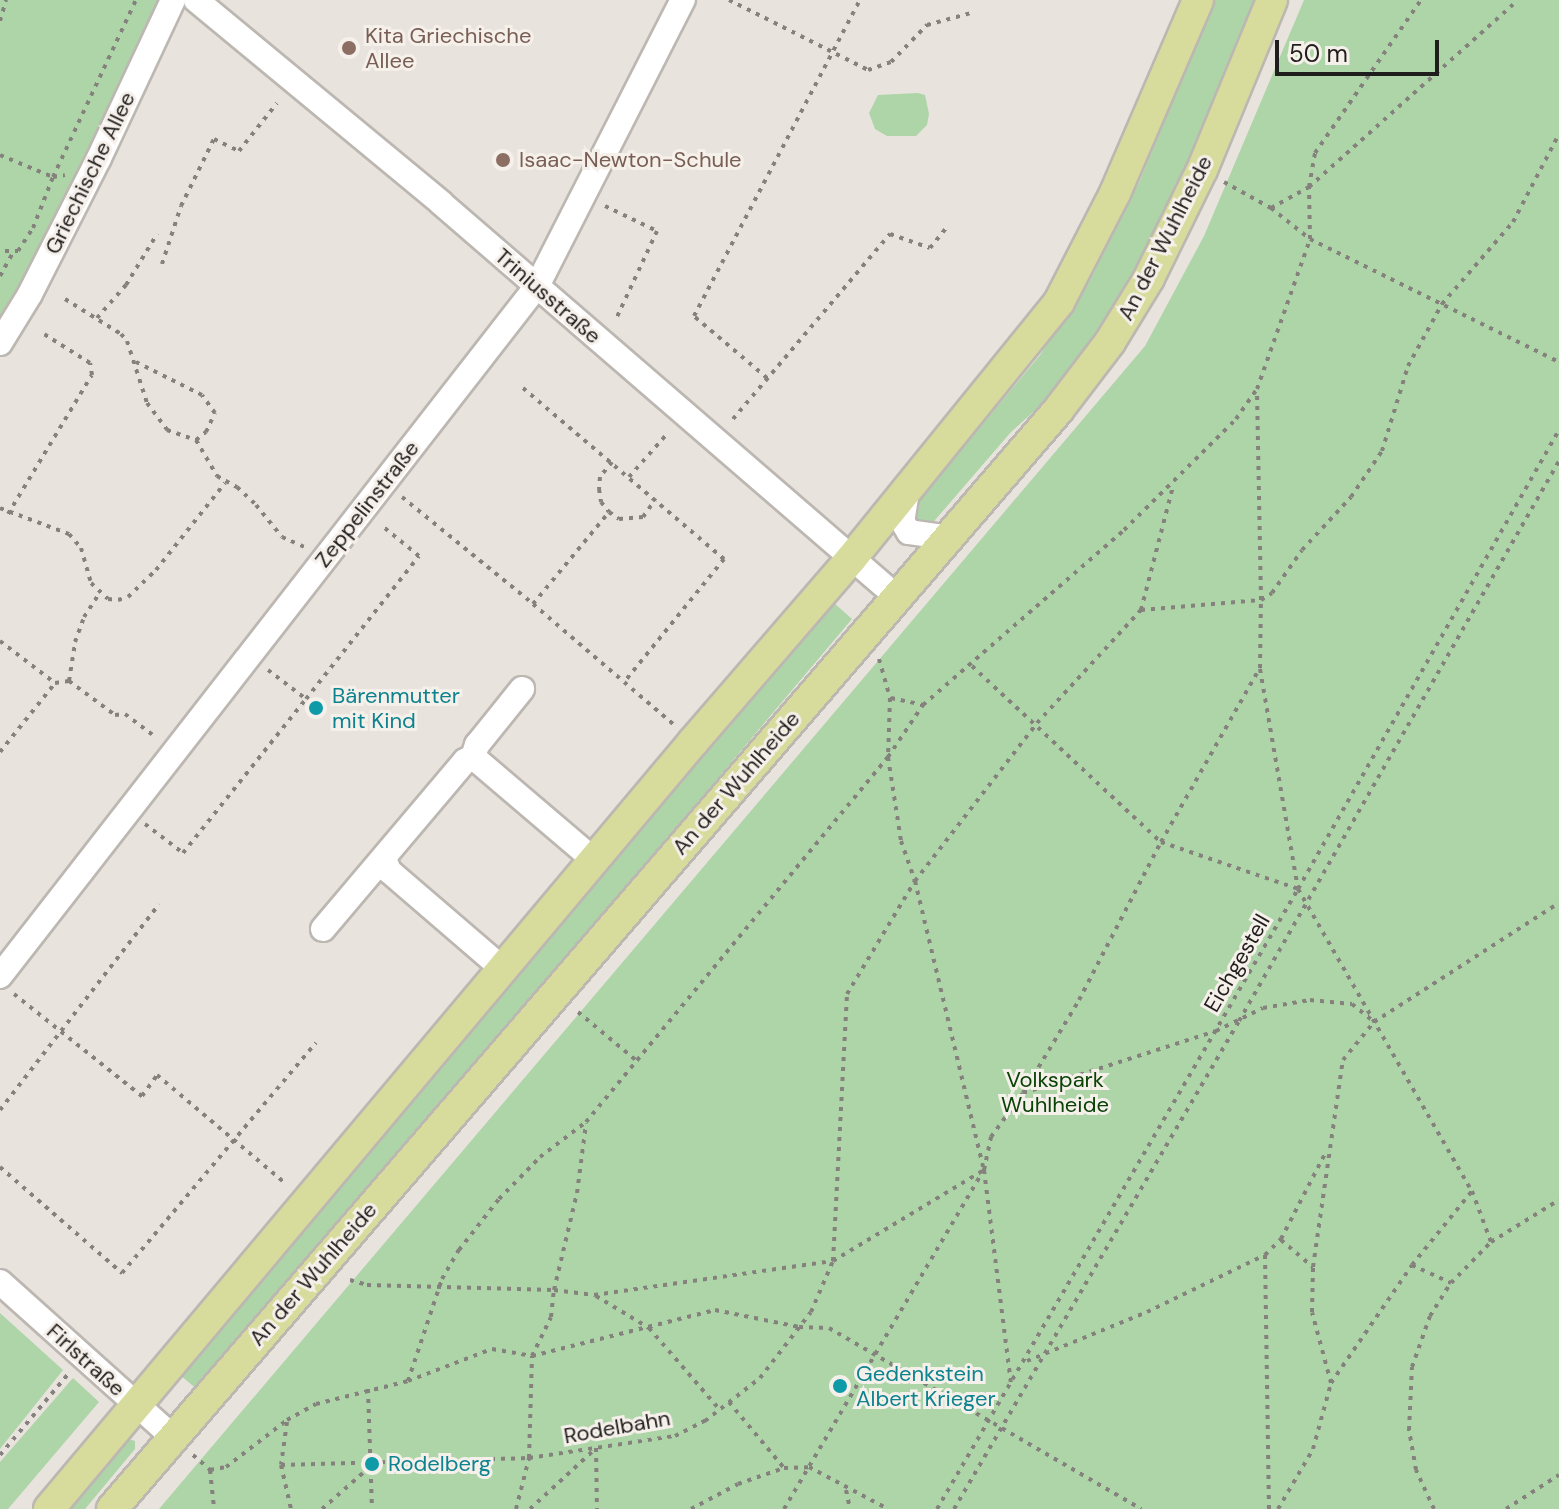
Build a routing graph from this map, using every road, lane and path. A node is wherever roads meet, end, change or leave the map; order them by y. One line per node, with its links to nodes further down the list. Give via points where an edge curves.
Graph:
1 (6, 0): 13 (path)
2 (136, 0): 19 (path)
3 (173, 0): 36 (street, Griechische Allee, via 99,158)
4 (196, 0): 30 (street, Triniusstraße)
5 (683, 0): 30 (street, Zeppelinstraße)
6 (729, 0): 14 (path)
7 (860, 0): 14 (path)
8 (1198, 0): 51 (main road, via 1115,193 1059,302)
9 (1272, 0): 18 (main road, An der Wuhlheide)
10 (1421, 0): 20 (path, via 1325,135 1315,153)
11 (1518, 0): 20 (path)
12 (971, 13): 14 (path, via 927,25 891,62 868,70)
13 (0, 21)
14 (832, 53): 39 (path, via 694,316)
15 (277, 103): 28 (path, via 239,151 214,139 181,206)
16 (1559, 134): 32 (path, via 1513,222)
17 (0, 155): 19 (path)
18 (1202, 170): 22 (path); 58 (main road, An der Wuhlheide, via 1149,278 1110,342)
19 (53, 177): 27 (path, via 33,228)
20 (1309, 187): 22 (path); 25 (path)
21 (605, 206): 34 (path, via 657,231)
22 (1271, 208): 25 (path)
23 (948, 226): 39 (path, via 930,248 890,234)
24 (157, 234): 33 (path, via 126,285)
25 (1310, 239): 32 (path); 41 (path)
26 (5, 251): 27 (path)
27 (14, 251): 29 (path)
28 (162, 264)
29 (0, 276)
30 (537, 286): 60 (street, Triniusstraße); 95 (street, Zeppelinstraße)
31 (65, 299): 33 (path)
32 (1442, 304): 38 (path); 63 (path, via 1408,366 1382,451 1351,497)
33 (97, 318): 37 (path, via 121,334)
34 (615, 321)
35 (44, 334): 56 (path, via 90,363 92,375)
36 (0, 343)
37 (134, 361): 45 (path, via 156,419 177,436); 45 (path, via 172,377 212,405 214,420)
38 (1559, 362)
39 (767, 378): 42 (path)
40 (523, 388): 47 (path)
41 (1257, 389): 50 (path, via 1236,419); 63 (path)
42 (733, 419)
43 (1559, 430): 89 (path, Eichgestell)
44 (666, 435): 48 (path)
45 (196, 440): 49 (path, via 210,468)
46 (1559, 461): 90 (path)
47 (612, 462): 48 (path); 55 (path, via 600,477 599,489)
48 (629, 477): 53 (path)
49 (225, 483): 59 (path, via 256,505 282,537); 61 (path, via 142,585 118,600)
50 (1174, 483): 65 (path); 68 (path)
51 (907, 491): 58 (street, via 902,521 909,532); 60 (main road)
52 (402, 497): 64 (path)
53 (655, 500): 55 (path, via 643,517 619,519); 72 (path, via 724,559)
54 (0, 508): 56 (path)
55 (609, 512): 64 (path)
56 (8, 514): 61 (path, via 69,534 81,548)
57 (381, 525): 76 (path, via 419,556)
58 (951, 538): 62 (main road, An der Wuhlheide)
59 (304, 547)
60 (851, 559): 62 (street, Triniusstraße); 87 (main road)
61 (99, 594): 71 (path, via 75,642)
62 (897, 597): 142 (main road, An der Wuhlheide)
63 (1261, 600): 65 (path); 69 (path)
64 (533, 604): 72 (path)
65 (1141, 610): 78 (path)
66 (0, 641): 73 (path)
67 (879, 657): 75 (path)
68 (972, 666): 77 (path); 78 (path)
69 (1260, 668): 85 (path); 89 (path)
70 (268, 670): 76 (path)
71 (69, 681): 73 (path); 80 (path)
72 (624, 682): 79 (path)
73 (55, 683): 81 (path)
74 (522, 689): 82 (street)
75 (890, 698): 77 (path); 83 (path)
76 (306, 699): 84 (path, via 183,853)
77 (923, 705): 83 (path)
78 (1037, 723): 85 (path); 88 (path)
79 (674, 725)
80 (155, 737)
81 (0, 752)
82 (473, 757): 86 (street); 87 (street)
83 (888, 757): 88 (path, via 901,841); 102 (path)
84 (145, 824)
85 (1161, 842): 89 (path); 103 (path, via 1079,1000)
86 (384, 859): 93 (street); 94 (street, via 389,871)
87 (594, 860): 94 (main road)
88 (915, 881): 109 (path); 116 (path, via 847,994)
89 (1298, 889): 90 (path); 99 (path, Eichgestell)
90 (1304, 903): 97 (path); 98 (path)
91 (1559, 903): 98 (path)
92 (159, 904): 100 (path)
93 (323, 929)
94 (504, 970): 137 (main road)
95 (7, 985): 100 (path)
96 (578, 1012): 102 (path)
97 (1239, 1021): 98 (path, via 1263,1008 1310,1000 1352,1004); 99 (path); 127 (path)
98 (1374, 1022): 107 (path, via 1343,1060); 111 (path)
99 (1216, 1031): 103 (path); 130 (path, Eichgestell)
100 (61, 1032): 104 (path); 106 (path, via 142,1096 157,1075)
101 (316, 1043): 106 (path)
102 (637, 1061): 105 (path)
103 (1023, 1093): 109 (path, via 991,1137)
104 (0, 1110)
105 (586, 1122): 122 (path, via 540,1157 499,1199 459,1250); 123 (path, via 577,1193)
106 (235, 1141): 108 (path, via 122,1273); 110 (path)
107 (1330, 1145): 113 (path); 118 (path)
108 (0, 1167)
109 (984, 1170): 116 (path); 128 (path); 134 (path)
110 (286, 1184)
111 (1472, 1191): 114 (path); 117 (path)
112 (1559, 1200): 114 (path)
113 (1281, 1239): 115 (path); 118 (path)
114 (1491, 1242): 121 (path)
115 (1265, 1255): 127 (path); 168 (path)
116 (833, 1261): 124 (path); 125 (path, Rodelbahn)
117 (1412, 1265): 121 (path); 133 (path)
118 (1313, 1267): 133 (path, via 1312,1312)
119 (350, 1280): 122 (path)
120 (0, 1282): 137 (street, Firlstraße)
121 (1451, 1283): 170 (path, via 1430,1316 1412,1367 1409,1430 1416,1470)
122 (441, 1289): 123 (path); 132 (path)
123 (554, 1290): 124 (path); 129 (path, via 551,1317)
124 (594, 1295): 126 (path)
125 (799, 1327): 126 (path, via 715,1310); 128 (path, via 829,1328); 136 (path, Rodelbahn, via 760,1378)
126 (649, 1328): 129 (path); 138 (path)
127 (1047, 1353): 130 (path); 141 (path)
128 (872, 1355): 140 (path); 148 (path)
129 (532, 1356): 132 (path, via 492,1349); 145 (path)
130 (1025, 1362): 134 (path, Eichgestell)
131 (70, 1371): 144 (path)
132 (408, 1381): 135 (path)
133 (1331, 1383): 169 (path, via 1313,1449)
134 (1012, 1386): 140 (path, Eichgestell)
135 (368, 1389): 139 (path, via 316,1404); 146 (path)
136 (729, 1402): 138 (path, Rodelbahn); 149 (path)
137 (138, 1406): 142 (street, Firlstraße); 152 (main road)
138 (720, 1410): 143 (path, Rodelbahn, via 675,1436)
139 (287, 1420): 147 (path); 154 (path, via 226,1467 210,1470)
140 (989, 1421): 141 (path); 165 (path, Eichgestell)
141 (1001, 1427): 166 (path); 167 (path)
142 (173, 1437): 153 (main road, An der Wuhlheide)
143 (596, 1448): 145 (path, Rodelbahn); 159 (path); 160 (path)
144 (0, 1455)
145 (529, 1458): 146 (path, Rodelbahn); 158 (path)
146 (372, 1464): 147 (path, Rodelbahn); 156 (path); 157 (path)
147 (281, 1465): 155 (path)
148 (809, 1467): 149 (path); 151 (path); 162 (path)
149 (784, 1468): 161 (path)
150 (1559, 1475): 171 (path)
151 (846, 1490): 163 (path); 164 (path)
152 (49, 1509)
153 (112, 1509)
154 (214, 1509)
155 (291, 1509)
156 (322, 1509)
157 (372, 1509)
158 (516, 1509)
159 (530, 1509)
160 (597, 1509)
161 (691, 1509)
162 (784, 1509)
163 (850, 1509)
164 (888, 1509)
165 (937, 1509)
166 (954, 1509)
167 (1141, 1509)
168 (1269, 1509)
169 (1278, 1509)
170 (1434, 1509)
171 (1506, 1509)

